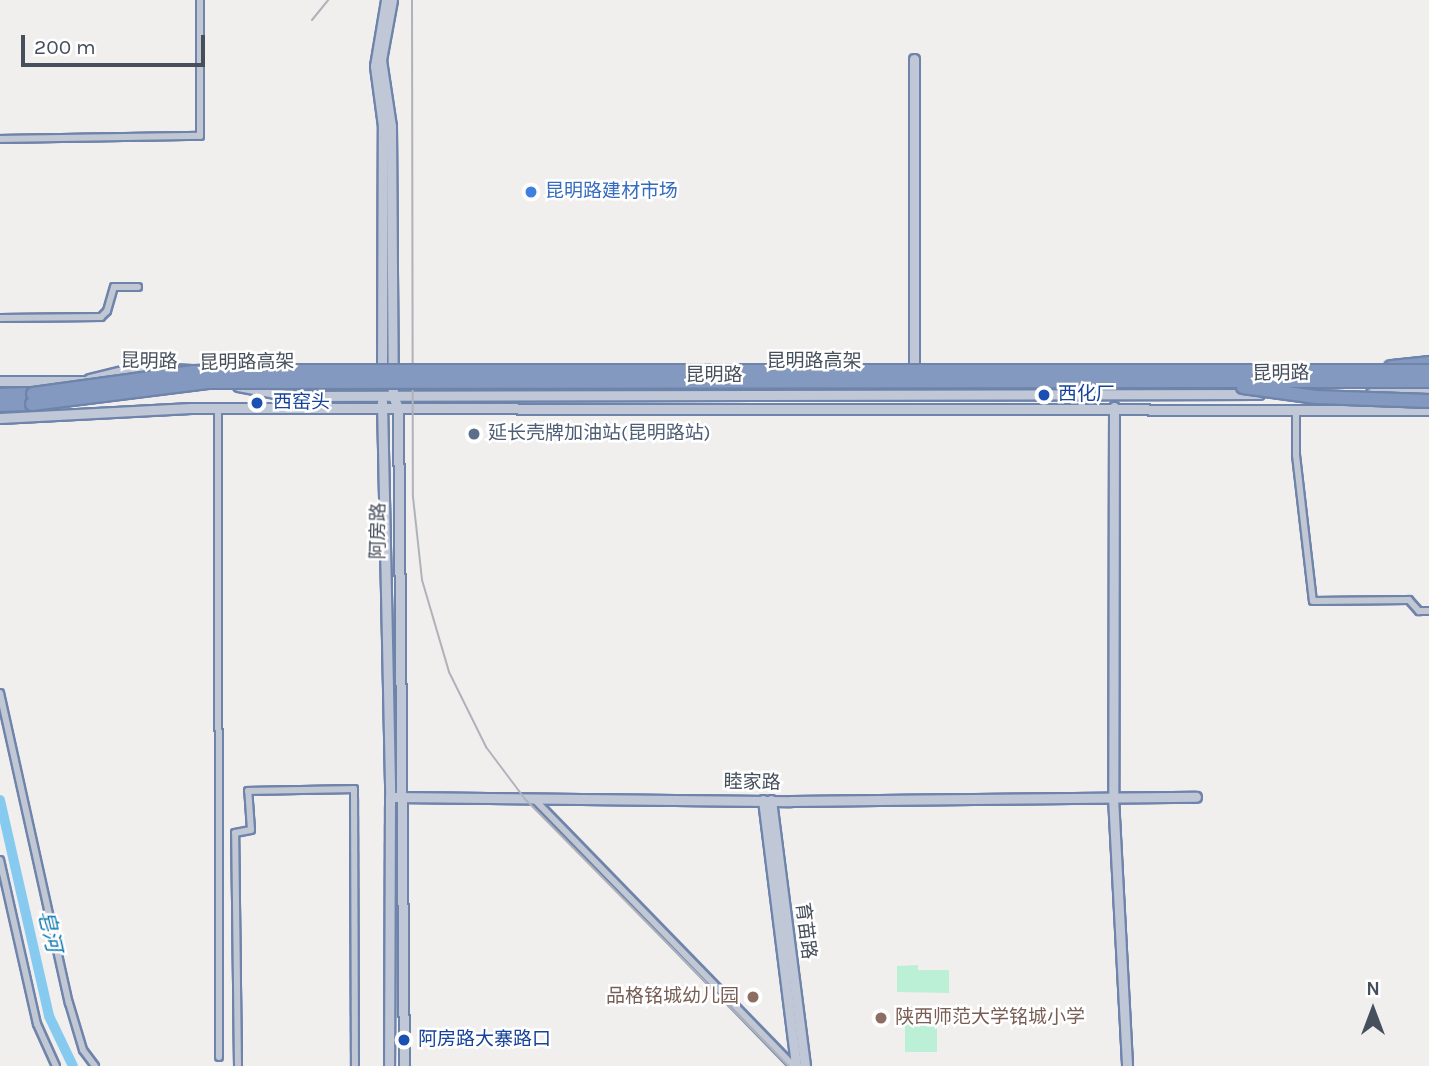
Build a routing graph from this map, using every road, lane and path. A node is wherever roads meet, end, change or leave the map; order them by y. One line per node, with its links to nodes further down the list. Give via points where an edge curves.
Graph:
1 (200, 0): 5 (street, via 200,136)
2 (386, 0): 19 (main road, 阿房路, via 375,66 383,126)
3 (392, 0): 20 (main road, 阿房路, via 381,60 391,126)
4 (914, 59): 17 (main road)
5 (0, 139)
6 (138, 287): 7 (street, via 114,287 101,317)
7 (0, 318)
8 (1429, 363): 9 (highway, bridge)
9 (1359, 371): 10 (highway, 昆明路高架, bridge); 21 (highway, 昆明路高架, bridge, via 214,372)
10 (1429, 371)
11 (0, 381): 12 (main road, 昆明路)
12 (81, 381): 15 (main road, 昆明路); 15 (main road, via 161,366 186,368)
13 (1201, 381): 14 (highway, 昆明路高架, bridge); 21 (highway, 昆明路高架, bridge, via 208,382); 22 (highway, bridge, via 1316,397)
14 (1429, 381)
15 (230, 384): 19 (main road, 昆明路, via 275,395)
16 (1429, 393): 17 (main road, 昆明路)
17 (914, 395): 20 (main road, 昆明路); 27 (main road)
18 (0, 396): 21 (highway)
19 (382, 396): 20 (main road, 昆明路); 25 (main road, 阿房路)
20 (393, 396): 26 (main road, 阿房路)
21 (32, 399): 23 (highway)
22 (1429, 401)
23 (0, 405)
24 (218, 408): 25 (main road, 昆明路); 31 (main road, 昆明路); 42 (street)
25 (382, 408): 26 (main road, 昆明路); 32 (main road, 阿房路)
26 (398, 408): 27 (main road, 昆明路); 33 (main road, 阿房路)
27 (913, 408): 28 (main road, 昆明路)
28 (1114, 408): 29 (main road, 昆明路); 37 (main road)
29 (1296, 409): 30 (main road, 昆明路); 34 (street, via 1296,455 1313,601 1409,600 1419,611)
30 (1429, 410)
31 (0, 418)
32 (383, 464): 33 (main road); 36 (main road, 阿房路)
33 (398, 464): 36 (main road, 阿房路)
34 (1429, 611)
35 (0, 693): 44 (street, via 69,1003 83,1049)
36 (394, 797): 39 (main road, 睦家路); 47 (main road, 阿房路); 48 (main road, 阿房路)
37 (1113, 797): 38 (main road, 睦家路); 40 (main road, 睦家路); 51 (main road)
38 (1196, 797)
39 (534, 799): 40 (main road, 睦家路); 49 (street)
40 (767, 800): 49 (main road, 育苗路); 50 (main road, 育苗路)
41 (0, 860): 43 (street, via 37,1024)
42 (219, 1057)
43 (56, 1066)
44 (95, 1066)
45 (238, 1066): 46 (street, via 234,832 251,830 248,791 354,789)
46 (355, 1066)
47 (388, 1066)
48 (404, 1066)
49 (795, 1066)
50 (805, 1066)
51 (1127, 1066)

